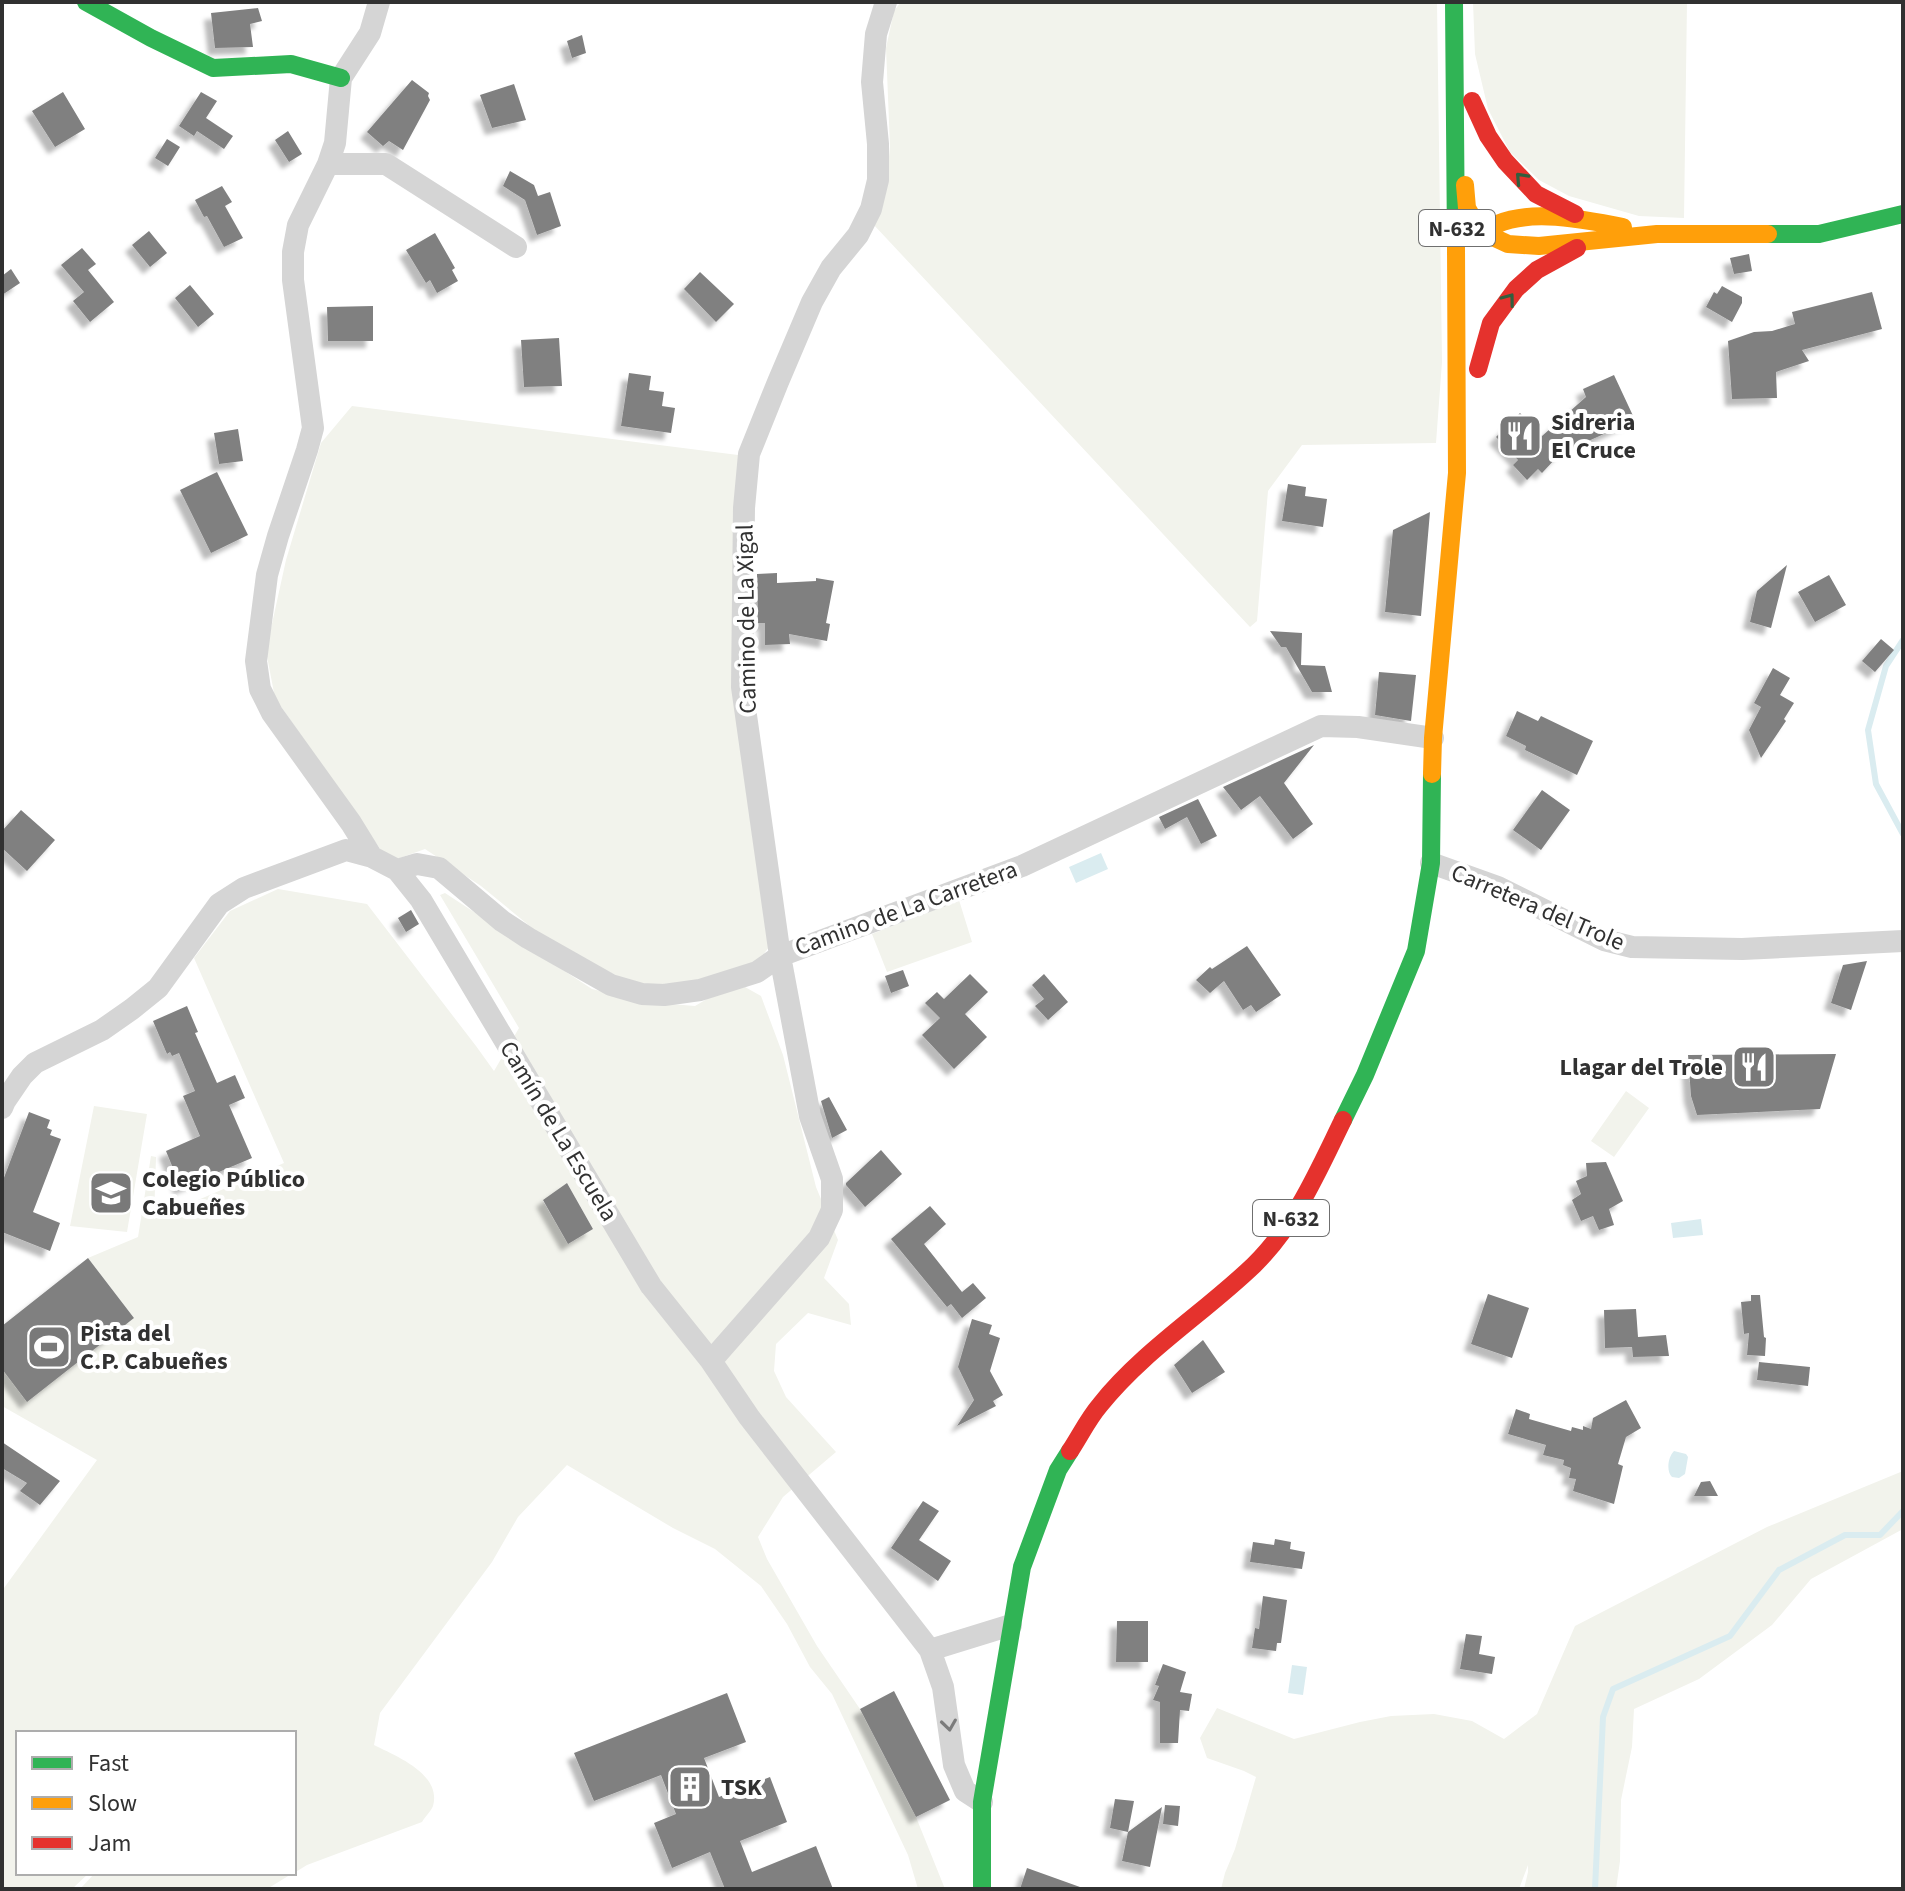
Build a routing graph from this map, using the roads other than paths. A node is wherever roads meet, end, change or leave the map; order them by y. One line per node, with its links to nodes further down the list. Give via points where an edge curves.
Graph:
1 (86, 2): 5 (main road, via 213,68 291,64)
2 (379, 2): 5 (street, via 370,33)
3 (886, 2): 26 (street, Camino de La Xigal, via 876,34 872,82 878,180 871,209 812,302 749,454 742,687)
4 (1454, 10): 6 (main road, N-632)
5 (341, 78): 8 (street)
6 (1464, 98): 7 (main road); 11 (main road, one-way to 6, via 1536,194 1505,161); 12 (main road, via 1467,208); 18 (main road, N-632)
7 (1475, 148)
8 (328, 164): 15 (street, via 386,164); 22 (street, via 298,225 293,252 313,428 267,575 256,661 260,689 272,713)
9 (1477, 177): 12 (main road)
10 (1903, 214): 13 (main road, via 1819,234)
11 (1585, 219): 12 (main road, via 1526,218); 13 (main road)
12 (1480, 231): 14 (main road, via 1508,244); 16 (main road); 18 (main road, via 1469,249 1464,337)
13 (1657, 234): 14 (main road)
14 (1595, 240): 19 (main road, one-way to 14, via 1491,323 1516,289 1537,270)
15 (516, 247)
16 (1480, 259)
17 (1479, 313): 19 (main road)
18 (1457, 363): 20 (main road, N-632)
19 (1478, 369): 20 (main road)
20 (1457, 473): 21 (main road, N-632)
21 (1433, 738): 23 (main road, N-632); 26 (street, Camino de La Carretera, via 1321,726 1022,866)
22 (372, 857): 24 (street, Camín de La Escuela); 27 (street, Camín de La Escuela, via 346,850 244,888 219,904 158,988 102,1030 35,1063)
23 (1431, 863): 25 (street, Carretera del Trole, via 1498,887 1604,940 1632,947 1742,949); 29 (main road, N-632, via 1416,951 1365,1075 1307,1193 1255,1264 1099,1406 1058,1470 1022,1567)
24 (397, 870): 26 (street, Camino de La Carretera, via 417,864 439,868 528,938 611,985 642,994 700,990 757,972); 28 (street, Camín de La Escuela, via 421,900 651,1286)
25 (1903, 941)
26 (780, 956): 28 (street, Camino de La Xigal, via 810,1116 832,1179 832,1210 819,1238)
27 (2, 1108)
28 (711, 1361): 30 (street, Camín de La Escuela)
29 (1011, 1625): 30 (street); 31 (main road, N-632)
30 (930, 1650): 31 (street, Camín de La Escuela, one-way to 31, via 943,1687 954,1765 965,1791)
31 (982, 1802): 32 (main road, N-632)
32 (982, 1889)

